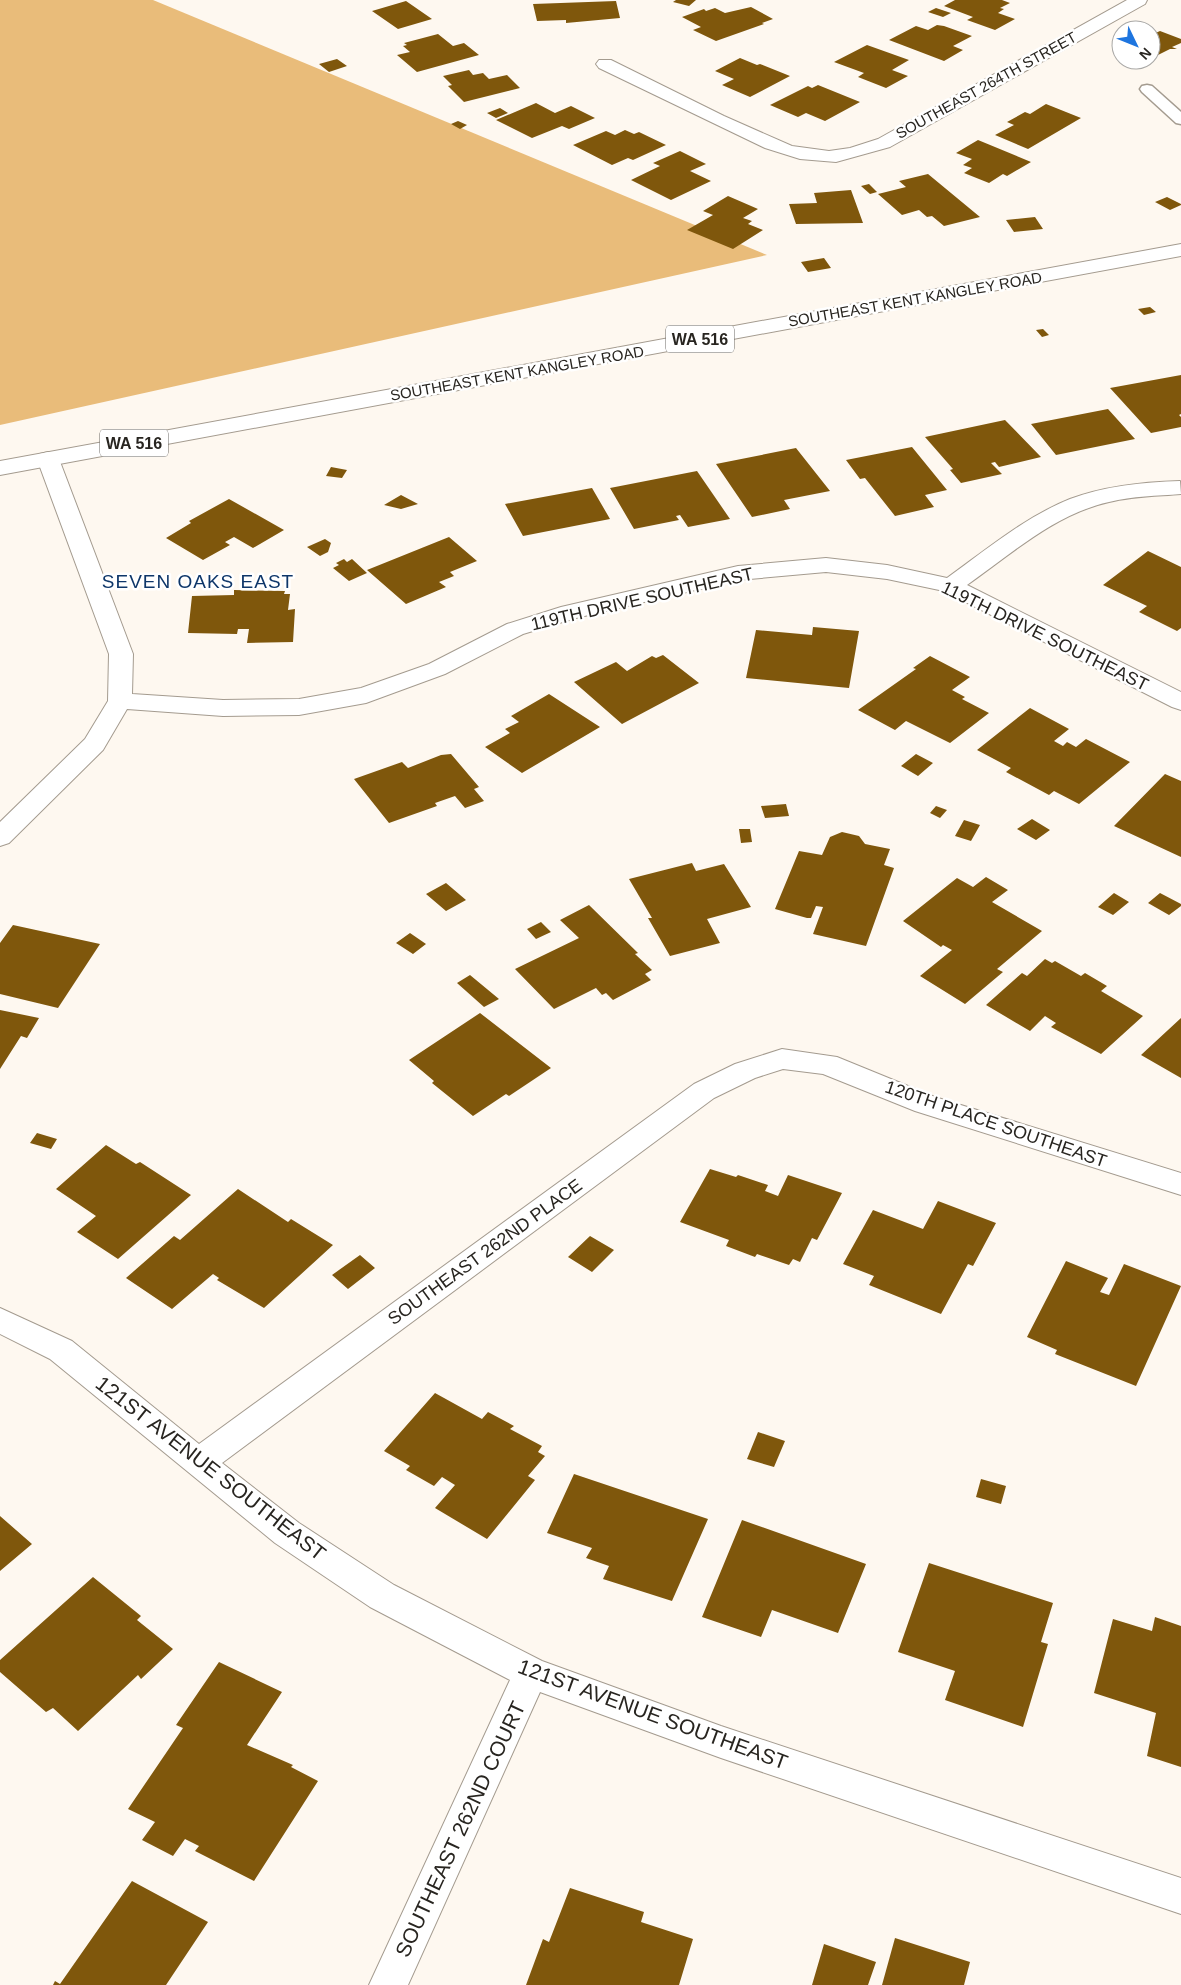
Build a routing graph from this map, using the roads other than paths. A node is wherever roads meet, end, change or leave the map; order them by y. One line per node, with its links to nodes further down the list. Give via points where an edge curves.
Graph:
1 (1139, 0): 2 (street, SOUTHEAST 264TH STREET, via 884,143 855,154 829,156 774,146)
2 (606, 64)
3 (1147, 89): 4 (lane)
4 (1181, 120)
5 (1181, 250): 6 (street, SOUTHEAST KENT KANGLEY ROAD / WA 516)
6 (48, 459): 7 (street, SOUTHEAST KENT KANGLEY ROAD / WA 516); 10 (street, via 121,654)
7 (0, 468)
8 (1181, 490): 9 (street, via 1157,488 1105,496 1066,510 1020,536)
9 (950, 586): 10 (street, 119TH DRIVE SOUTHEAST, via 887,572 826,565 738,573 569,612 515,629 437,669 366,695 299,706 270,707 223,708); 11 (street, 119TH DRIVE SOUTHEAST)
10 (120, 701): 12 (street, via 94,744)
11 (1181, 702)
12 (0, 837)
13 (782, 1059): 14 (street, 120TH PLACE SOUTHEAST, via 827,1064 925,1104); 16 (street, SOUTHEAST 262ND PLACE, via 745,1071 704,1091)
14 (1181, 1184)
15 (0, 1320): 16 (street, 121ST AVENUE SOUTHEAST, via 61,1350)
16 (198, 1464): 17 (street, 121ST AVENUE SOUTHEAST, via 287,1533 382,1596)
17 (531, 1673): 18 (street, 121ST AVENUE SOUTHEAST, via 721,1742); 19 (street, SOUTHEAST 262ND COURT)
18 (1181, 1896)
19 (388, 1985)

